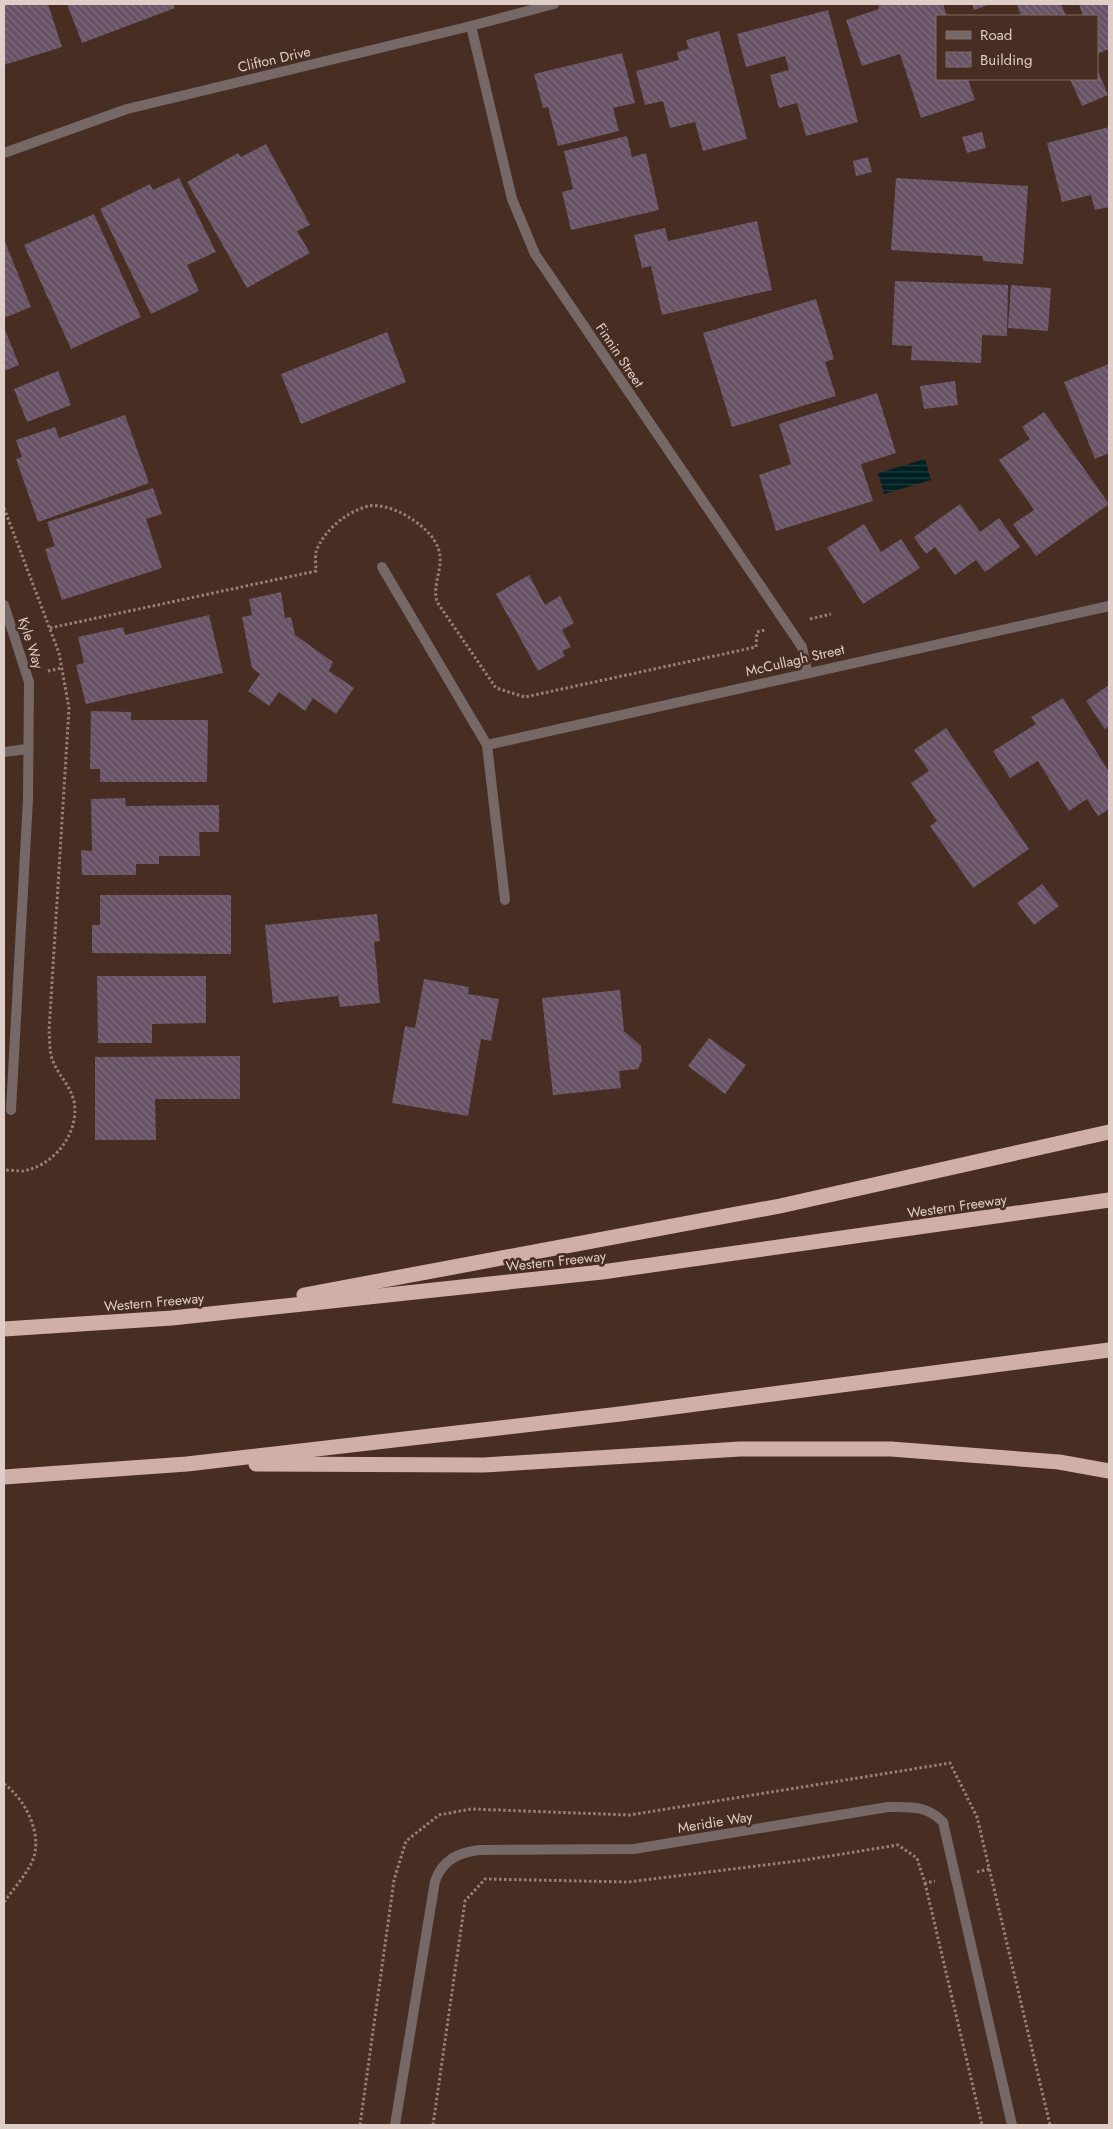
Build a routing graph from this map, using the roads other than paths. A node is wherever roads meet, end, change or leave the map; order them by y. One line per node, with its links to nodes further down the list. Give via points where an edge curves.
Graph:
1 (554, 4): 2 (street, Clifton Drive)
2 (471, 26): 3 (street, Clifton Drive, via 127,109); 7 (street, Finnin Street, via 512,199 535,254 802,647)
3 (4, 153)
4 (382, 567): 8 (street)
5 (4, 605): 9 (street, Kyle Way, via 29,682)
6 (1109, 606): 7 (street, McCullagh Street)
7 (807, 672): 8 (street, McCullagh Street)
8 (488, 745): 11 (street)
9 (27, 749): 10 (street); 12 (street, Kyle Way, via 28,799)
10 (4, 752)
11 (505, 900)
12 (11, 1110)
13 (1109, 1132): 15 (highway, via 770,1207)
14 (1109, 1200): 15 (highway, Western Freeway, via 602,1272)
15 (172, 1318): 16 (highway, Western Freeway)
16 (4, 1329)
17 (1109, 1350): 18 (highway, via 620,1414)
18 (187, 1464): 19 (highway, via 484,1465 740,1449 881,1449 1059,1462); 20 (highway)
19 (1109, 1471)
20 (4, 1478)
21 (395, 2125): 22 (street, Meridie Way, via 435,1881 446,1862 454,1857 479,1850 634,1849 888,1807 918,1806 933,1812 942,1822)
22 (1012, 2125)

